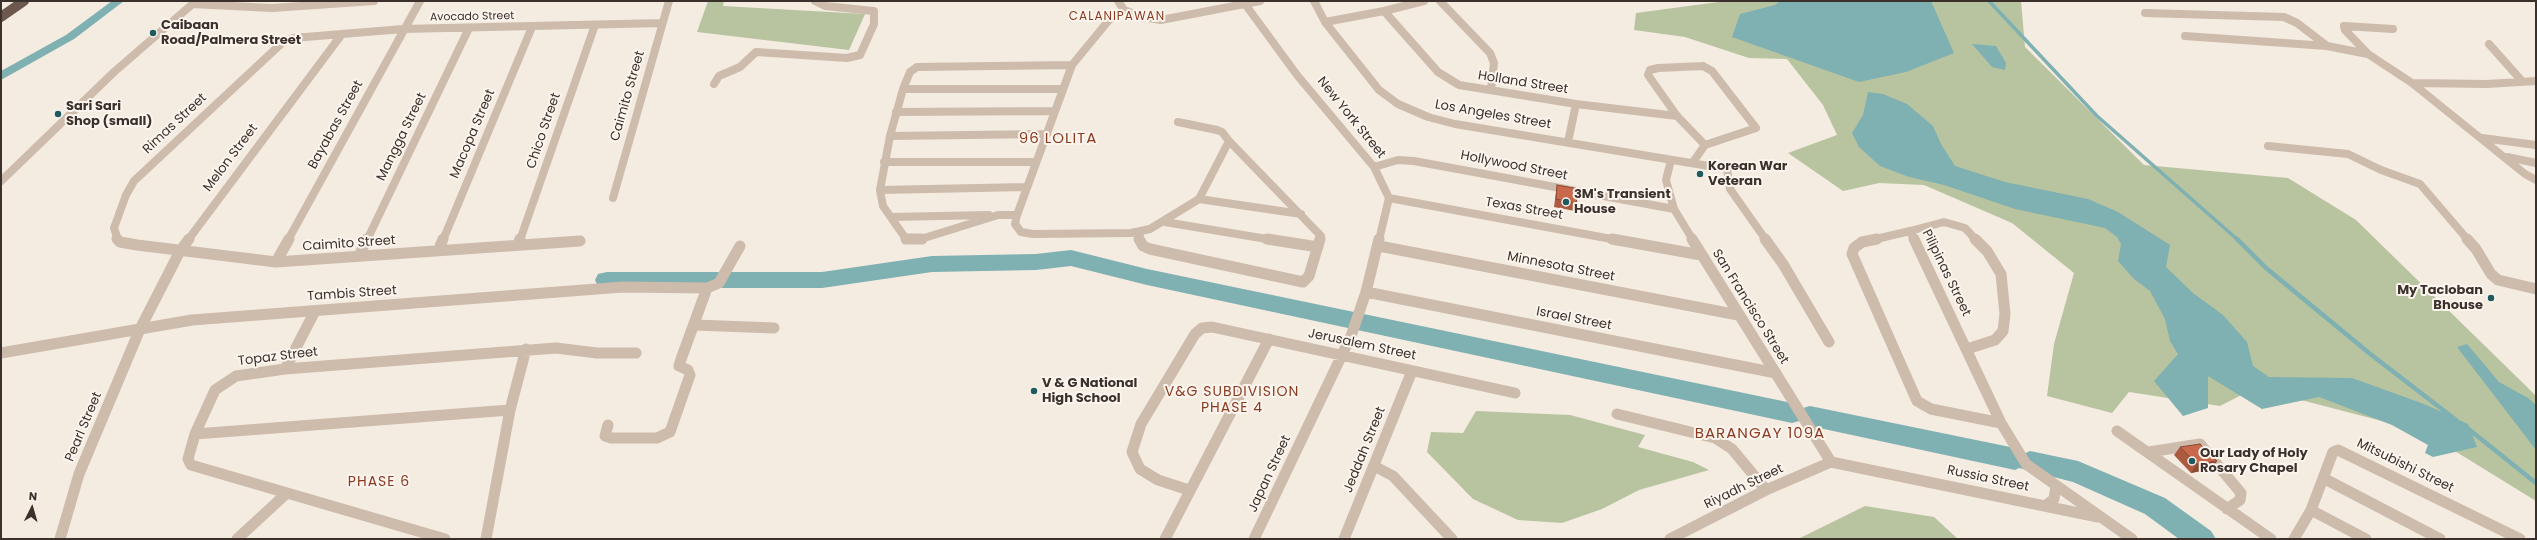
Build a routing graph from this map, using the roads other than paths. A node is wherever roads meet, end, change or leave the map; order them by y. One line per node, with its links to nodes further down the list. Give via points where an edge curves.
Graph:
1 (24, 1): 16 (highway)
2 (374, 1): 11 (street, via 272,8)
3 (420, 1): 22 (street, Bayabas Street)
4 (669, 1): 18 (street, Caimito Street)
5 (815, 1): 34 (street, via 825,6 874,11 874,24 860,55 847,58 756,52 740,67 719,76)
6 (1118, 1): 13 (street)
7 (1260, 1): 12 (street)
8 (1314, 1): 17 (street, Los Angeles Street)
9 (1424, 1): 14 (street)
10 (1440, 1): 37 (street, via 1490,53 1494,63)
11 (194, 3): 59 (street, via 114,72)
12 (1245, 4): 13 (street, via 1161,20); 57 (street, New York Street, via 1297,74)
13 (1124, 10): 30 (street, via 1109,20 1093,37)
14 (1384, 10): 17 (street); 37 (street, Holland Street, via 1438,72 1459,85)
15 (2145, 13): 28 (street, via 2284,17)
16 (1, 17)
17 (1325, 22): 47 (street, Los Angeles Street, via 1379,90 1398,104 1428,117 1455,124)
18 (662, 23): 19 (street, Avocado Street); 62 (street, Caimito Street)
19 (595, 25): 20 (street, Avocado Street); 75 (street, Chico Street)
20 (532, 27): 21 (street, Avocado Street); 79 (street, Macopa Street)
21 (469, 28): 22 (street, Avocado Street); 82 (street, Mangga Street)
22 (403, 29): 24 (street, Avocado Street); 83 (street, Bayabas Street)
23 (2393, 29): 29 (street, via 2344,27)
24 (342, 34): 26 (street, Avocado Street, via 292,38); 80 (street, Melon Street, via 231,179)
25 (2185, 36): 28 (street)
26 (283, 42): 74 (street, Rimas Street, via 134,181 114,228 115,237)
27 (2489, 44): 31 (street)
28 (2327, 46): 29 (street)
29 (2368, 54): 33 (street)
30 (1072, 66): 35 (street, via 917,67 910,72); 36 (street)
31 (2521, 80): 32 (street); 33 (street, via 2493,83)
32 (2536, 80)
33 (2412, 83): 45 (street)
34 (714, 84)
35 (903, 89): 36 (street); 40 (street)
36 (1062, 89): 39 (street)
37 (1492, 90): 38 (street, Holland Street)
38 (1576, 104): 41 (street, Holland Street); 47 (street)
39 (1055, 111): 40 (street); 43 (street)
40 (896, 112): 44 (street)
41 (1677, 116): 48 (street); 48 (street, via 1648,75 1650,70 1692,65 1703,66 1712,71 1756,128)
42 (1178, 122): 46 (street, via 1217,130)
43 (1047, 134): 44 (street); 54 (street)
44 (890, 136): 53 (street)
45 (2482, 138): 49 (street); 51 (street)
46 (1229, 141): 64 (street); 66 (street)
47 (1568, 142): 52 (street, Los Angeles Street)
48 (1706, 145): 55 (street)
49 (2536, 145)
50 (2268, 146): 85 (street, via 2348,154 2381,170 2420,184 2436,206 2476,248 2491,274 2498,280 2512,285)
51 (2505, 157): 56 (street); 58 (street)
52 (1671, 160): 55 (street, Los Angeles Street); 65 (street, San Francisco Street, via 1666,180)
53 (884, 162): 54 (street); 61 (street)
54 (1036, 162): 60 (street)
55 (1693, 162): 94 (street, Los Angeles Street, via 1727,169 1730,189 1783,264)
56 (2536, 163)
57 (1374, 167): 63 (street, New York Street); 65 (street, Hollywood Street, via 1398,160 1414,161)
58 (2536, 180)
59 (1, 181)
60 (1027, 187): 61 (street); 68 (street)
61 (880, 190): 69 (street, via 880,201)
62 (613, 198)
63 (1389, 198): 77 (street); 81 (street, Texas Street)
64 (1199, 199): 66 (street); 70 (street)
65 (1674, 209): 81 (street, San Francisco Street)
66 (1301, 214): 78 (street, via 1321,236)
67 (998, 215): 68 (street); 69 (street); 69 (street, via 912,240 906,239)
68 (1017, 215): 72 (street, via 1015,224 1021,232 1033,234)
69 (891, 217)
70 (1165, 222): 72 (street); 78 (street)
71 (1910, 231): 96 (street, Pilipinas Street); 96 (street, Pilipinas Street, via 1944,222 1965,228 1987,252 2001,274 2005,314 2003,332 1995,340); 106 (street, via 1862,242 1854,248 1852,254 1909,387 1917,401 1932,409)
72 (1140, 233): 78 (street, via 1139,239 1143,246 1150,249 1303,282 1310,276)
73 (580, 241): 75 (street, Caimito Street)
74 (120, 242): 80 (street, Caimito Street)
75 (518, 245): 79 (street, Caimito Street)
76 (740, 246): 84 (street, via 719,283)
77 (1379, 246): 86 (street); 89 (street, Minnesota Street)
78 (1318, 247)
79 (438, 251): 82 (street, Caimito Street)
80 (180, 252): 83 (street, Caimito Street); 87 (street, Melon Street)
81 (1701, 255): 89 (street, San Francisco Street)
82 (359, 256): 83 (street, Caimito Street)
83 (276, 262)
84 (707, 288): 88 (street, Tambis Street, via 624,287); 90 (street)
85 (2536, 288)
86 (1366, 292): 99 (street); 102 (street, Israel Street)
87 (154, 306): 92 (street, Pearl Street)
88 (314, 311): 92 (street, Tambis Street, via 192,320); 100 (street)
89 (1738, 315): 102 (street, San Francisco Street)
90 (695, 325): 91 (street); 107 (street, via 679,366 688,370 690,375 670,432 657,438 611,438 605,436)
91 (774, 328)
92 (140, 329): 97 (street, Tambis Street); 122 (street, Pearl Street, via 79,474)
93 (1269, 339): 99 (street, Jerusalem Street); 115 (street); 115 (street, Jerusalem Street, via 1212,327 1202,328 1195,334 1141,424 1132,452 1140,469 1158,480)
94 (1829, 342)
95 (526, 349): 98 (street, Topaz Street, via 556,348 597,353); 100 (street, Topaz Street); 104 (street)
96 (1967, 349): 106 (street, Pilipinas Street)
97 (1, 353)
98 (636, 353)
99 (1342, 355): 101 (street, Jerusalem Street); 127 (street, Japan Street)
100 (285, 369): 109 (street, Topaz Street, via 236,376 226,380 215,390)
101 (1412, 371): 103 (street, Jerusalem Street); 112 (street, Jeddah Street)
102 (1776, 373): 111 (street, San Francisco Street)
103 (1515, 393)
104 (510, 410): 109 (street); 125 (street)
105 (1617, 414): 116 (street, via 1715,438 1732,449)
106 (2001, 423): 114 (street, Pilipinas Street, via 2026,464)
107 (608, 425)
108 (2117, 431): 110 (street)
109 (195, 434): 117 (street, Topaz Street, via 188,459 191,465)
110 (2149, 452): 119 (street); 119 (street, via 2200,444 2242,493 2240,500)
111 (1831, 462): 116 (street, Riyadh Street); 118 (street, Russia Street)
112 (1374, 466): 128 (street, Jeddah Street); 129 (street, via 1394,476)
113 (2323, 478): 120 (street, Mitsubishi Street); 135 (street); 136 (street, Mitsubishi Street, via 2332,452 2338,450)
114 (2056, 486): 118 (street, via 2054,499); 121 (street, Pilipinas Street)
115 (1189, 490): 126 (street)
116 (1766, 490): 130 (street, Riyadh Street)
117 (288, 493): 123 (street); 124 (street, Topaz Street)
118 (2045, 506): 121 (street, Russia Street)
119 (2227, 509): 132 (street)
120 (2311, 510): 133 (street, Mitsubishi Street); 134 (street)
121 (2102, 518): 131 (street, Russia Street)
122 (60, 539)
123 (237, 539)
124 (445, 539)
125 (486, 539)
126 (1164, 539)
127 (1254, 539)
128 (1344, 539)
129 (1452, 539)
130 (1670, 539)
131 (2132, 539)
132 (2271, 539)
133 (2294, 539)
134 (2366, 539)
135 (2440, 539)
136 (2520, 539)

